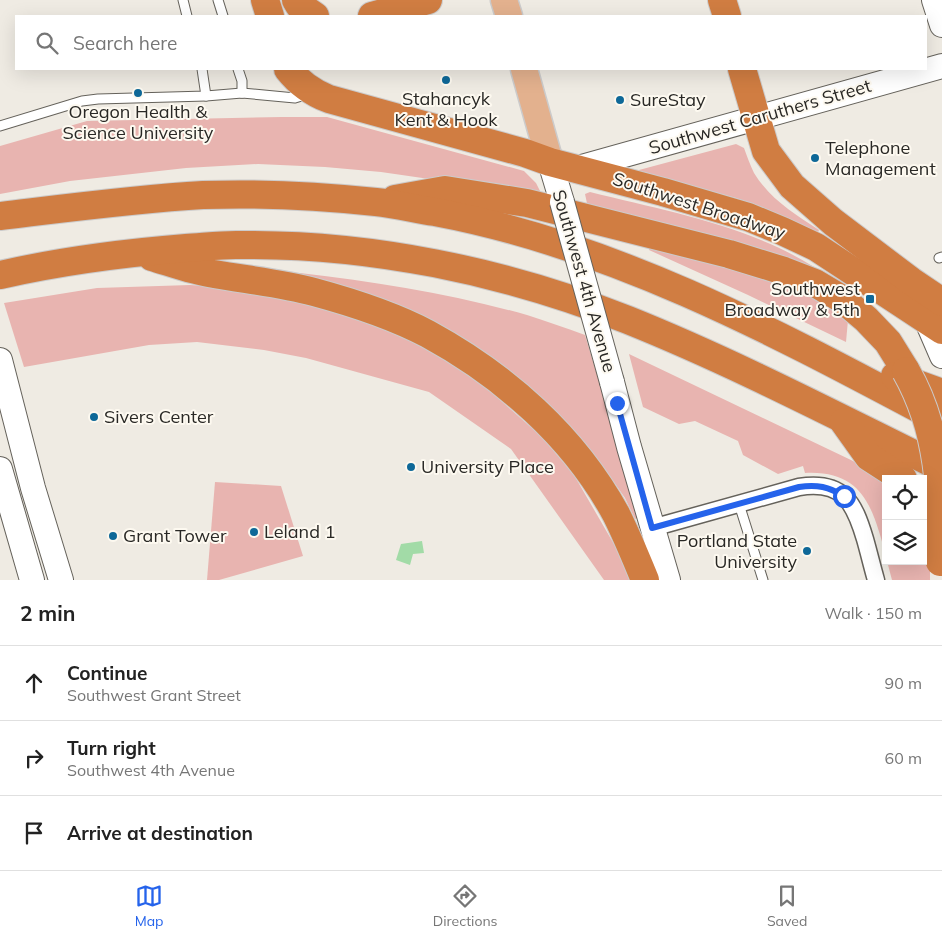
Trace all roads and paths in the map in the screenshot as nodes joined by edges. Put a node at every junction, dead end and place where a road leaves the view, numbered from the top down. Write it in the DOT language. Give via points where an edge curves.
graph roads {
  1 [pos="183,0"];
  2 [pos="218,0"];
  3 [pos="265,0"];
  4 [pos="296,0"];
  5 [pos="428,0"];
  6 [pos="504,0"];
  7 [pos="722,0"];
  8 [pos="934,0"];
  9 [pos="188,15"];
  10 [pos="223,15"];
  11 [pos="270,15"];
  12 [pos="314,15"];
  13 [pos="376,15"];
  14 [pos="509,15"];
  15 [pos="726,15"];
  16 [pos="942,25"];
  17 [pos="942,66"];
  18 [pos="202,70"];
  19 [pos="238,70"];
  20 [pos="289,70"];
  21 [pos="524,70"];
  22 [pos="742,70"];
  23 [pos="242,93"];
  24 [pos="308,94"];
  25 [pos="206,96"];
  26 [pos="755,118"];
  27 [pos="0,126"];
  28 [pos="550,162"];
  29 [pos="578,168"];
  30 [pos="378,202"];
  31 [pos="109,203"];
  32 [pos="0,216"];
  33 [pos="0,229"];
  34 [pos="134,252"];
  35 [pos="0,275"];
  36 [pos="937,318"];
  37 [pos="942,356"];
  38 [pos="0,360"];
  39 [pos="845,369"];
  40 [pos="942,393"];
  41 [pos="842,419"];
  42 [pos="942,421"];
  43 [pos="942,468"];
  44 [pos="0,469"];
  45 [pos="897,475"];
  46 [pos="927,495"];
  47 [pos="739,504"];
  48 [pos="942,508"];
  49 [pos="27,515"];
  50 [pos="652,528"];
  51 [pos="940,571"];
  52 [pos="32,580"];
  53 [pos="61,580"];
  54 [pos="645,580"];
  55 [pos="668,580"];
  56 [pos="763,580"];
  57 [pos="876,580"];
  1 -- 9 [label="lane"];
  2 -- 10 [label="lane"];
  3 -- 11 [label="highway"];
  4 -- 12 [label="highway"];
  5 -- 13 [label="highway"];
  6 -- 14 [label="main road"];
  7 -- 15 [label="highway"];
  8 -- 16 [label="main road"];
  17 -- 26 [label="main road, Southwest Caruthers Street"];
  18 -- 25 [label="lane"];
  19 -- 23 [label="lane"];
  20 -- 24 [label="highway"];
  21 -- 28 [label="main road, Southwest 4th Avenue"];
  22 -- 26 [label="highway"];
  23 -- 24 [label="lane" via="296,98"];
  23 -- 25 [label="lane"];
  24 -- 28 [label="highway"];
  25 -- 27 [label="lane" via="82,101"];
  26 -- 29 [label="main road, Southwest Caruthers Street"];
  26 -- 36 [label="highway" via="766,151 792,186 833,222 911,281"];
  28 -- 29 [label="highway, Southwest Broadway"];
  28 -- 50 [label="main road, Southwest 4th Avenue, bridge"];
  29 -- 36 [label="highway, Southwest Broadway" via="782,230"];
  30 -- 31 [label="highway" via="248,194"];
  30 -- 39 [label="highway" via="484,222 629,268 725,310"];
  30 -- 51 [label="highway, bridge" via="445,190 527,203 729,254 784,271 842,299 888,342 918,395 936,452 942,509"];
  31 -- 32 [label="highway"];
  31 -- 33 [label="highway"];
  34 -- 35 [label="highway"];
  34 -- 41 [label="highway" via="235,245 329,248 418,260 486,275 626,320"];
  34 -- 54 [label="highway" via="212,274 314,292 388,316 466,356 520,397 549,424 588,470 616,514"];
  36 -- 37 [label="main road"];
  38 -- 49 [label="main road"];
  39 -- 40 [label="highway" via="879,369"];
  39 -- 42 [label="highway"];
  41 -- 43 [label="highway"];
  41 -- 45 [label="highway" via="870,457"];
  44 -- 49 [label="main road"];
  46 -- 48 [label="highway"];
  47 -- 50 [label="street"];
  47 -- 56 [label="lane"];
  47 -- 57 [label="street" via="811,485 834,490 850,500 856,512"];
  49 -- 52 [label="main road"];
  49 -- 53 [label="main road"];
  50 -- 55 [label="main road, Southwest 4th Avenue"];
}
